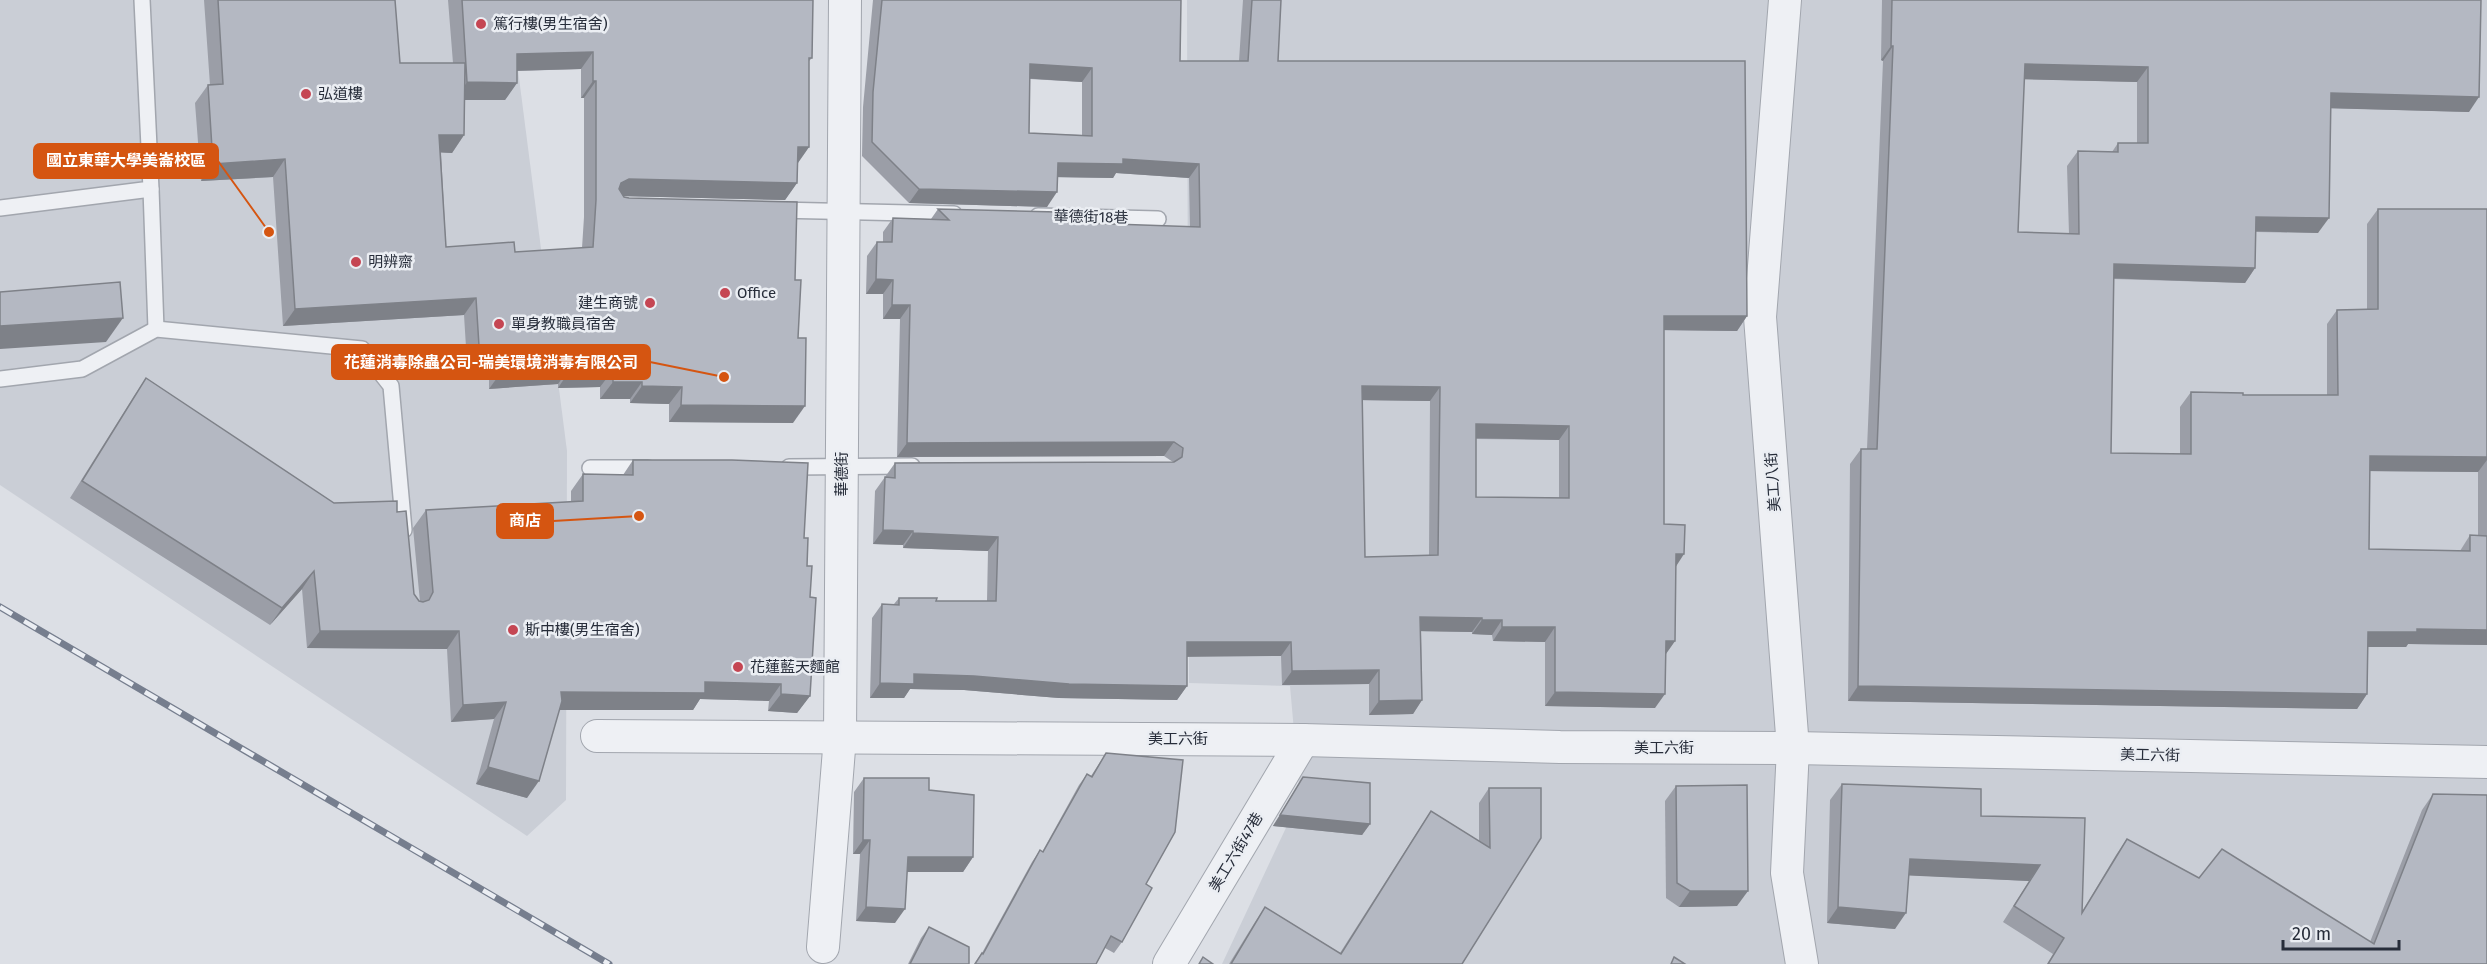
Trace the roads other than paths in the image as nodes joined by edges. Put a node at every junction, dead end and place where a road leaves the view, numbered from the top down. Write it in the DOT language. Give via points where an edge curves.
graph roads {
  1 [pos="142,0"];
  2 [pos="845,0"];
  3 [pos="1785,0"];
  4 [pos="151,189"];
  5 [pos="0,208"];
  6 [pos="760,209"];
  7 [pos="844,211"];
  8 [pos="972,214"];
  9 [pos="1018,215"];
  10 [pos="1158,219"];
  11 [pos="156,328"];
  12 [pos="0,379"];
  13 [pos="925,466"];
  14 [pos="773,467"];
  15 [pos="842,467"];
  16 [pos="590,468"];
  17 [pos="659,468"];
  18 [pos="405,540"];
  19 [pos="597,736"];
  20 [pos="840,736"];
  21 [pos="1303,740"];
  22 [pos="1793,748"];
  23 [pos="2487,762"];
  24 [pos="823,947"];
  25 [pos="1169,964"];
  26 [pos="1802,964"];
  1 -- 4 [label="lane"];
  2 -- 7 [label="street, 華德街"];
  3 -- 22 [label="street, 美工八街" via="1760,316"];
  4 -- 5 [label="lane"];
  4 -- 11 [label="lane"];
  6 -- 7 [label="lane"];
  7 -- 8 [label="lane"];
  7 -- 15 [label="street, 華德街"];
  9 -- 10 [label="lane, 華德街18巷"];
  11 -- 12 [label="lane" via="82,369"];
  11 -- 18 [label="lane" via="362,349 391,386"];
  13 -- 15 [label="lane"];
  14 -- 15 [label="lane"];
  15 -- 20 [label="street, 華德街"];
  16 -- 17 [label="lane"];
  19 -- 20 [label="street, 美工六街"];
  20 -- 21 [label="street, 美工六街"];
  20 -- 24 [label="street, 華德街"];
  21 -- 22 [label="street, 美工六街"];
  21 -- 25 [label="street, 美工六街47巷"];
  22 -- 23 [label="street, 美工六街"];
  22 -- 26 [label="street, 美工八街" via="1787,873"];
}
